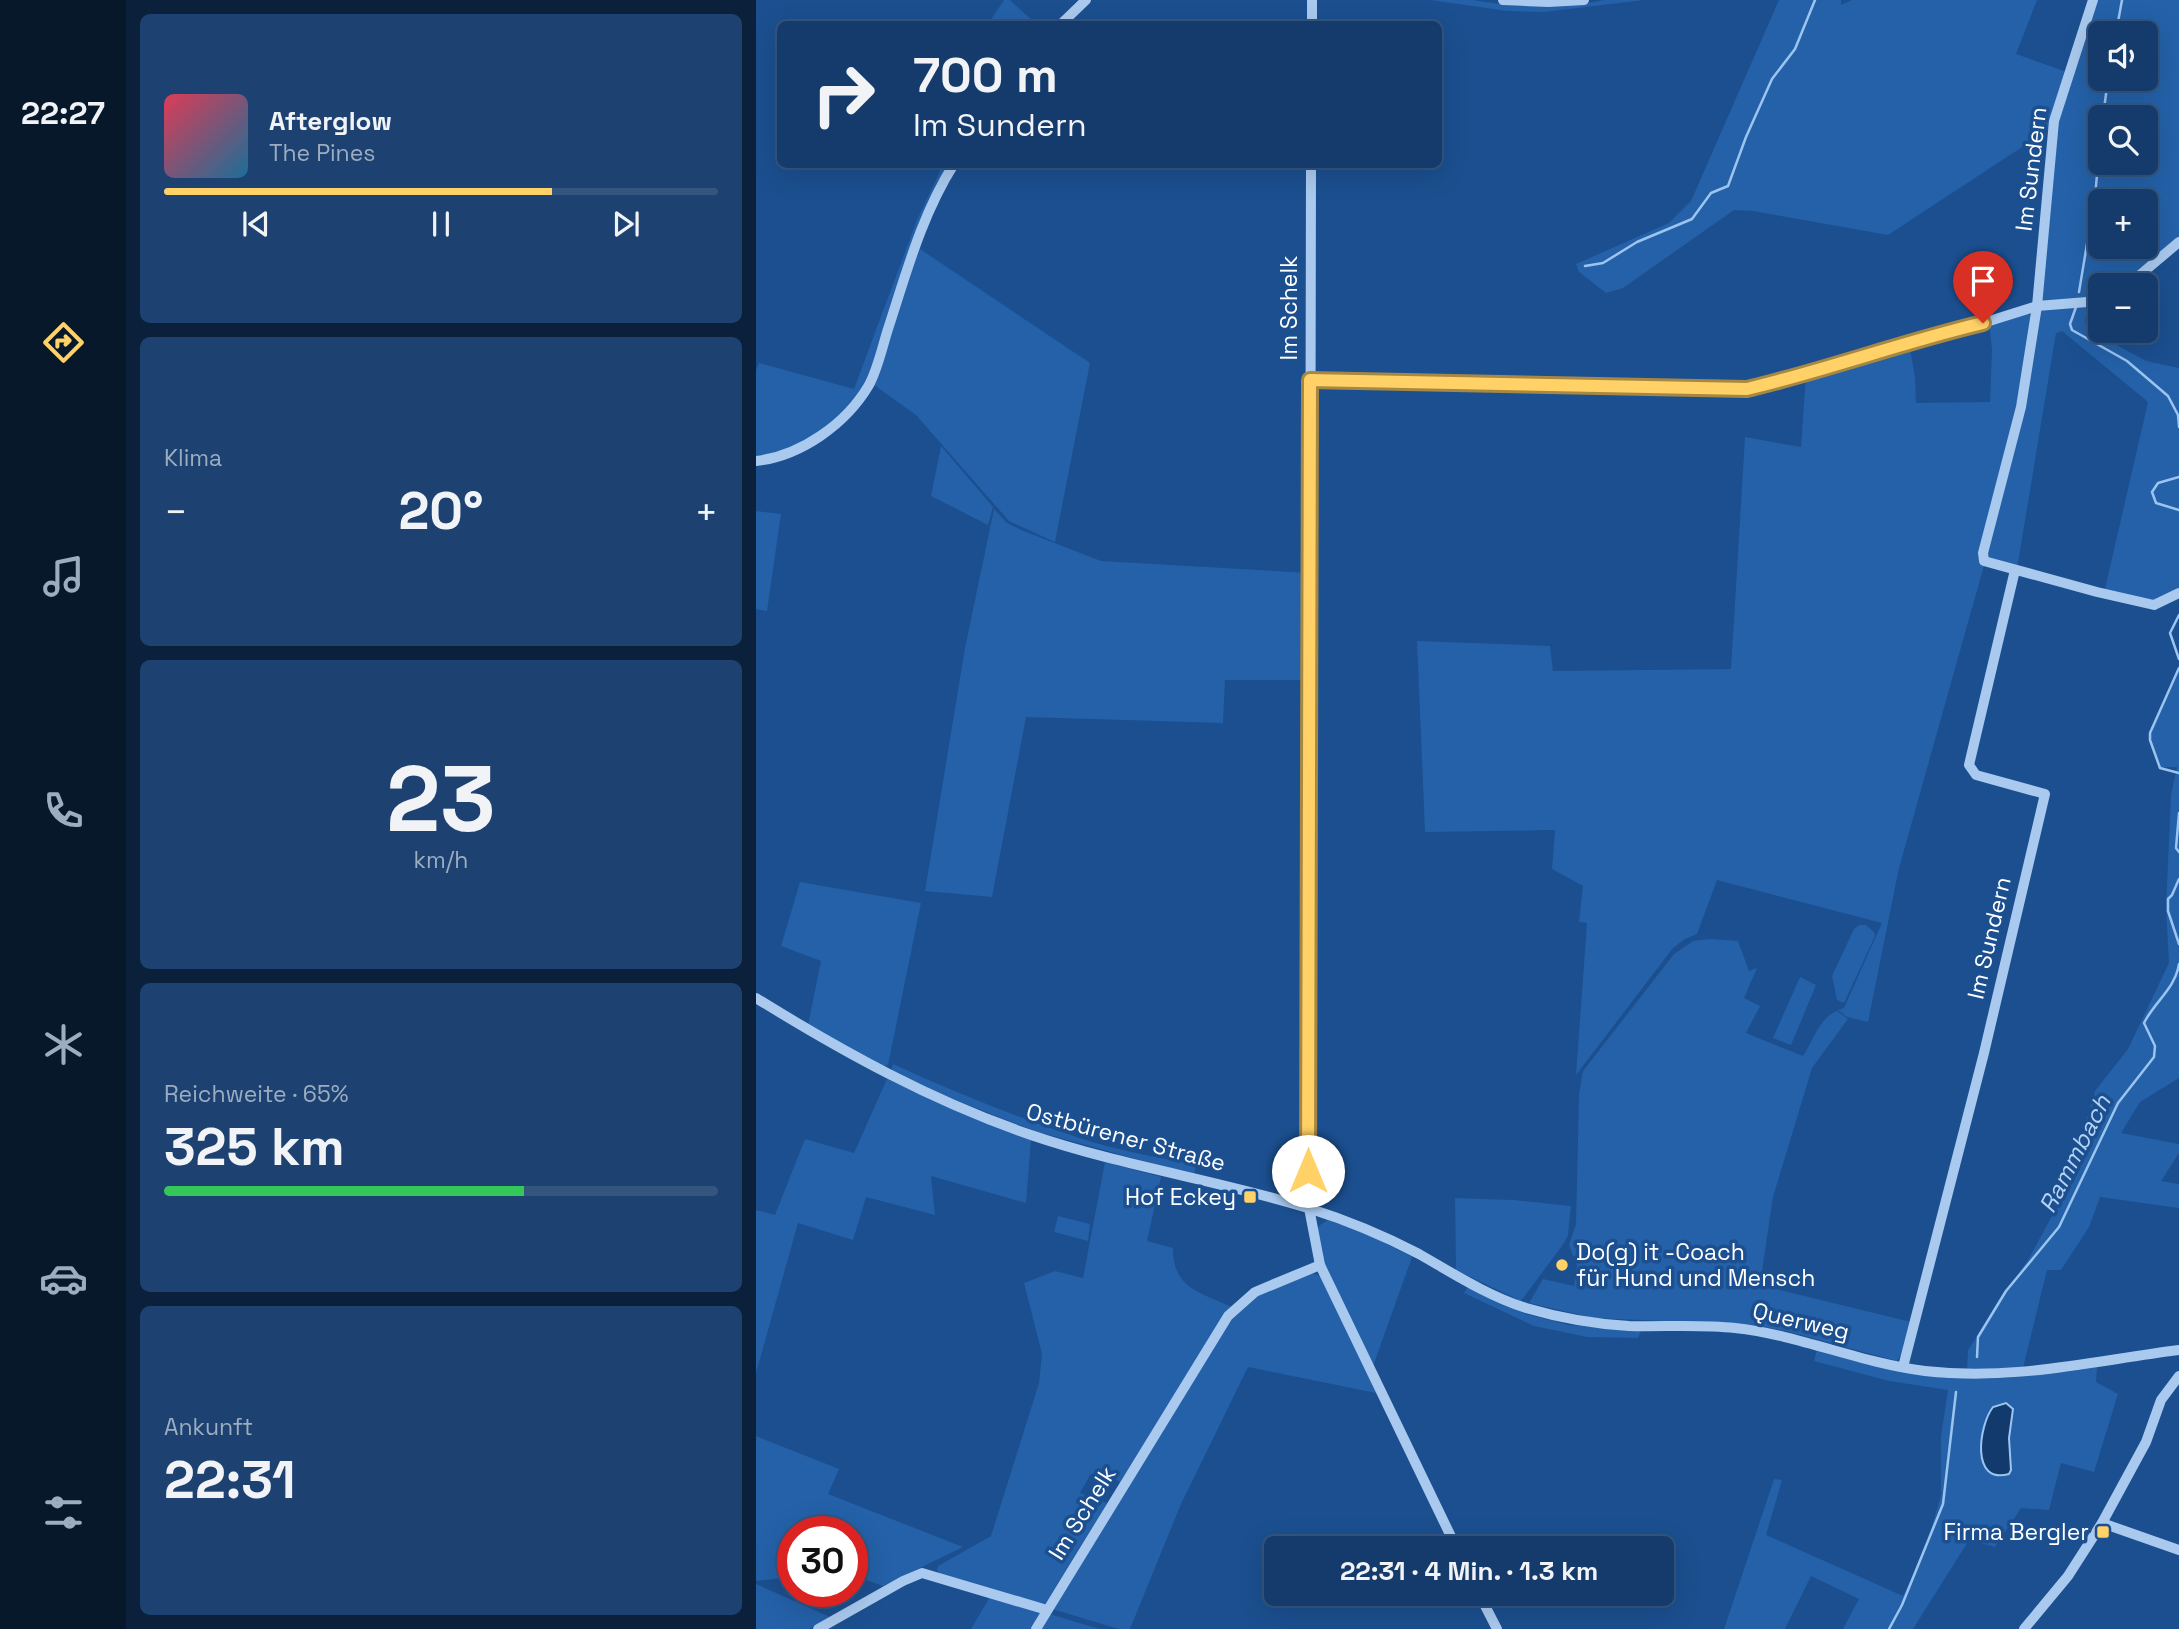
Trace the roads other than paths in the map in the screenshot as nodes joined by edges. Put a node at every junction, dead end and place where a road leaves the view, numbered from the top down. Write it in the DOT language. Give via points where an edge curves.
graph roads {
  1 [pos="1086,0"];
  2 [pos="1312,0"];
  3 [pos="1503,0"];
  4 [pos="1584,0"];
  5 [pos="2093,0"];
  6 [pos="1063,21"];
  7 [pos="1312,21"];
  8 [pos="952,168"];
  9 [pos="1311,168"];
  10 [pos="2179,242"];
  11 [pos="2142,273"];
  12 [pos="2088,302"];
  13 [pos="2037,306"];
  14 [pos="1310,380"];
  15 [pos="756,461"];
  16 [pos="2015,570"];
  17 [pos="2179,593"];
  18 [pos="756,998"];
  19 [pos="1309,1209"];
  20 [pos="1320,1265"];
  21 [pos="2179,1350"];
  22 [pos="1903,1367"];
  23 [pos="2179,1376"];
  24 [pos="2102,1523"];
  25 [pos="1451,1536"];
  26 [pos="2179,1550"];
  27 [pos="1485,1606"];
  28 [pos="1047,1610"];
  29 [pos="818,1629"];
  30 [pos="1036,1629"];
  31 [pos="1497,1629"];
  32 [pos="2024,1629"];
  1 -- 6 [label="street"];
  2 -- 7 [label="street"];
  3 -- 4 [label="street"];
  5 -- 13 [label="street, Im Sundern" via="2054,121"];
  8 -- 15 [label="street" via="926,220 869,385 846,414 820,436 794,451"];
  9 -- 14 [label="street, Im Schelk"];
  10 -- 11 [label="street"];
  12 -- 13 [label="street"];
  13 -- 14 [label="street" via="1747,389"];
  13 -- 16 [label="street, Im Sundern" via="2021,407 1983,553 1984,561"];
  14 -- 19 [label="street, Im Schelk"];
  16 -- 17 [label="street, Im Sundern" via="2154,605"];
  16 -- 22 [label="street, Im Sundern" via="1969,765 1976,775 2045,794"];
  18 -- 19 [label="street, Ostbürener Straße" via="873,1068 955,1107 1074,1148"];
  19 -- 20 [label="street"];
  19 -- 22 [label="street, Querweg" via="1374,1232 1504,1300 1559,1318 1630,1326 1753,1330"];
  20 -- 25 [label="street"];
  20 -- 28 [label="street, Im Schelk" via="1255,1293 1228,1316"];
  21 -- 22 [label="street, Querweg" via="2034,1373 1962,1374"];
  23 -- 24 [label="street" via="2161,1400 2146,1441"];
  24 -- 26 [label="street"];
  24 -- 32 [label="street" via="2068,1576"];
  27 -- 31 [label="street"];
  28 -- 29 [label="street" via="922,1573"];
  28 -- 30 [label="street, Im Schelk"];
}
